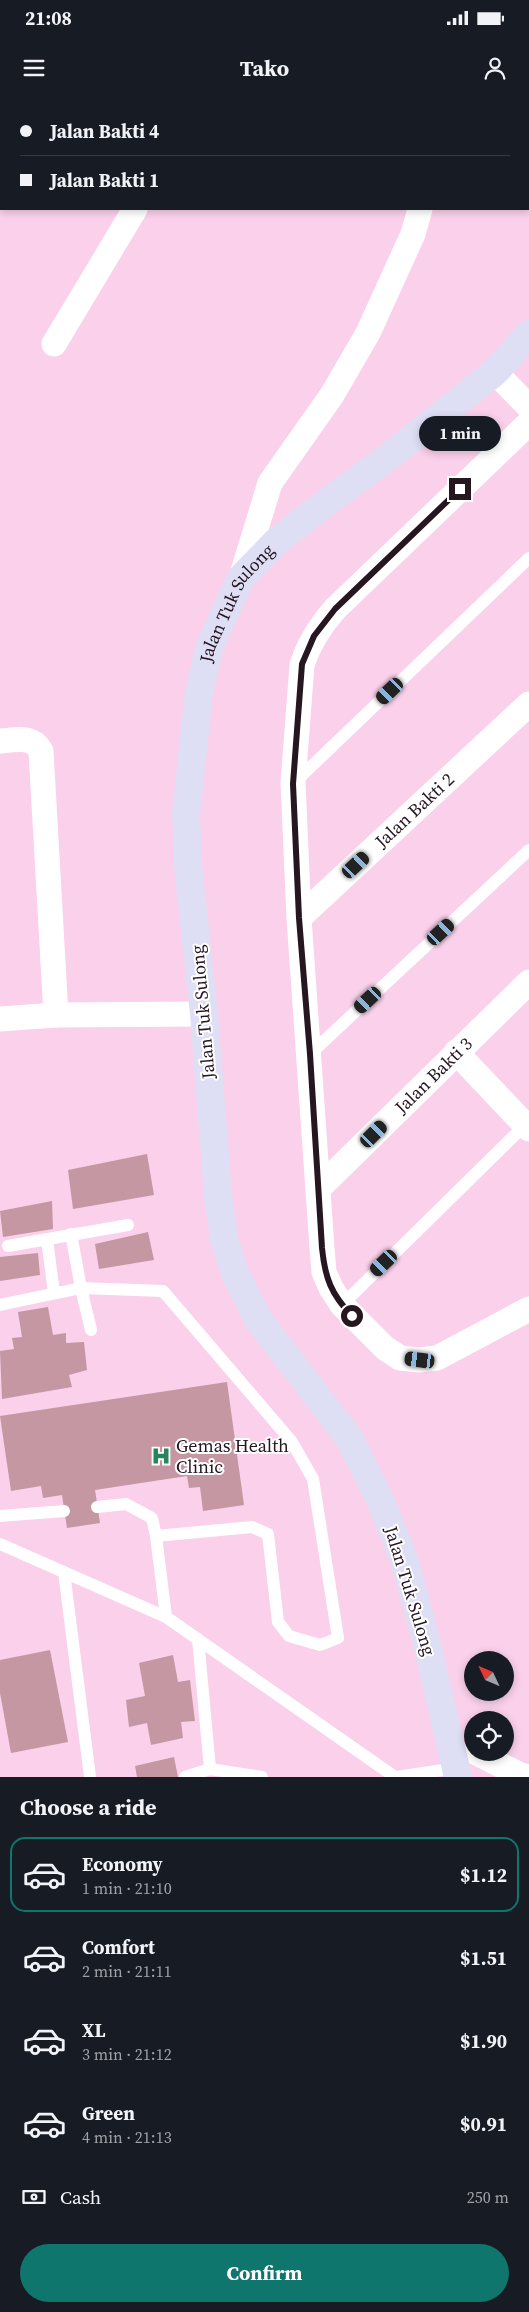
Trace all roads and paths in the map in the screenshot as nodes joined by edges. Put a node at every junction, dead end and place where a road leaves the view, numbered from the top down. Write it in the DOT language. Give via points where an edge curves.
graph roads {
  1 [pos="135,210"];
  2 [pos="420,210"];
  3 [pos="529,334"];
  4 [pos="54,344"];
  5 [pos="495,372"];
  6 [pos="529,407"];
  7 [pos="529,422"];
  8 [pos="529,558"];
  9 [pos="241,578"];
  10 [pos="529,704"];
  11 [pos="0,741"];
  12 [pos="293,784"];
  13 [pos="529,850"];
  14 [pos="299,918"];
  15 [pos="529,982"];
  16 [pos="204,1014"];
  17 [pos="56,1015"];
  18 [pos="0,1019"];
  19 [pos="456,1052"];
  20 [pos="310,1054"];
  21 [pos="527,1127"];
  22 [pos="318,1189"];
  23 [pos="128,1224"];
  24 [pos="72,1234"];
  25 [pos="47,1239"];
  26 [pos="8,1246"];
  27 [pos="81,1288"];
  28 [pos="54,1293"];
  29 [pos="0,1305"];
  30 [pos="342,1305"];
  31 [pos="529,1308"];
  32 [pos="91,1330"];
  33 [pos="97,1507"];
  34 [pos="64,1511"];
  35 [pos="0,1516"];
  36 [pos="156,1536"];
  37 [pos="0,1544"];
  38 [pos="64,1572"];
  39 [pos="166,1616"];
  40 [pos="198,1639"];
  41 [pos="465,1762"];
  42 [pos="210,1770"];
  43 [pos="90,1777"];
  44 [pos="185,1777"];
  45 [pos="262,1777"];
  46 [pos="396,1777"];
  47 [pos="528,1777"];
  1 -- 4 [label="street"];
  2 -- 9 [label="street" via="413,234 368,333 332,395 270,483"];
  3 -- 5 [label="street, Jalan Tuk Sulong"];
  5 -- 6 [label="street"];
  5 -- 9 [label="street, Jalan Tuk Sulong" via="276,542"];
  7 -- 12 [label="street" via="321,625 307,648 302,664"];
  8 -- 12 [label="lane"];
  9 -- 16 [label="street, Jalan Tuk Sulong" via="210,648 199,693 186,813 188,866"];
  10 -- 14 [label="street, Jalan Bakti 2"];
  11 -- 17 [label="street" via="32,741 41,751"];
  12 -- 14 [label="street"];
  13 -- 20 [label="lane"];
  14 -- 20 [label="street"];
  15 -- 19 [label="street, Jalan Bakti 3"];
  16 -- 17 [label="street"];
  16 -- 41 [label="street, Jalan Tuk Sulong" via="218,1195 224,1239 235,1273 258,1319 349,1438 381,1502 404,1559 448,1738"];
  17 -- 18 [label="street"];
  19 -- 21 [label="street"];
  19 -- 22 [label="street, Jalan Bakti 3"];
  20 -- 22 [label="street"];
  21 -- 30 [label="lane"];
  22 -- 30 [label="street" via="324,1272"];
  23 -- 24 [label="lane"];
  24 -- 25 [label="lane"];
  24 -- 27 [label="lane"];
  25 -- 26 [label="lane"];
  25 -- 28 [label="lane"];
  27 -- 28 [label="lane"];
  27 -- 32 [label="lane"];
  27 -- 36 [label="lane" via="163,1291 292,1442 314,1479 338,1638 320,1645 288,1636 278,1622 268,1534 252,1527"];
  28 -- 29 [label="lane"];
  30 -- 31 [label="street" via="385,1348 400,1358 420,1360 437,1358"];
  33 -- 36 [label="lane" via="126,1504 152,1518"];
  34 -- 35 [label="lane"];
  36 -- 39 [label="lane"];
  37 -- 38 [label="lane"];
  38 -- 39 [label="lane"];
  38 -- 43 [label="lane"];
  39 -- 40 [label="lane"];
  40 -- 42 [label="lane"];
  40 -- 46 [label="lane"];
  41 -- 46 [label="lane"];
  41 -- 47 [label="street"];
  42 -- 44 [label="lane"];
  42 -- 45 [label="lane"];
}
